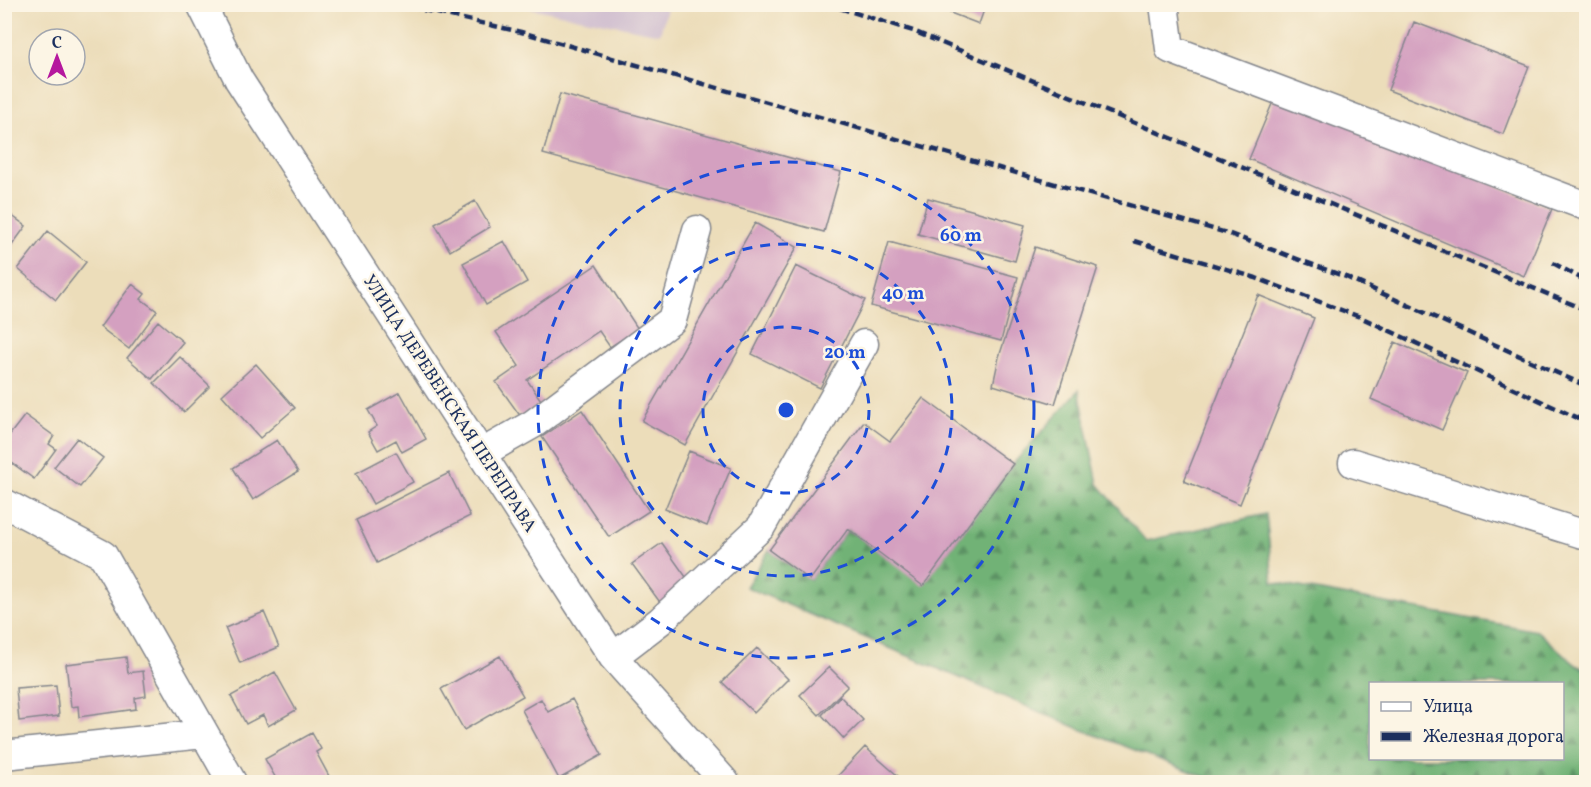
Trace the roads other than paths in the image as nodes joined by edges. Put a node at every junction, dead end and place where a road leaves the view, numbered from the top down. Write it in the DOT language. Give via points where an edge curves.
graph roads {
  1 [pos="201,4"];
  2 [pos="1164,4"];
  3 [pos="1587,206"];
  4 [pos="697,230"];
  5 [pos="864,344"];
  6 [pos="482,453"];
  7 [pos="1353,463"];
  8 [pos="4,503"];
  9 [pos="1587,535"];
  10 [pos="613,657"];
  11 [pos="203,734"];
  12 [pos="4,755"];
  13 [pos="232,783"];
  14 [pos="725,783"];
  1 -- 6 [label="street, УЛИЦА ДЕРЕВЕНСКАЯ ПЕРЕПРАВА" via="238,80"];
  2 -- 3 [label="street" via="1170,49"];
  4 -- 6 [label="street" via="672,320 533,424"];
  5 -- 10 [label="street" via="761,527 660,621"];
  6 -- 10 [label="street, УЛИЦА ДЕРЕВЕНСКАЯ ПЕРЕПРАВА"];
  7 -- 9 [label="street"];
  8 -- 11 [label="street" via="103,555"];
  10 -- 14 [label="street, УЛИЦА ДЕРЕВЕНСКАЯ ПЕРЕПРАВА"];
  11 -- 12 [label="street"];
  11 -- 13 [label="street"];
}
